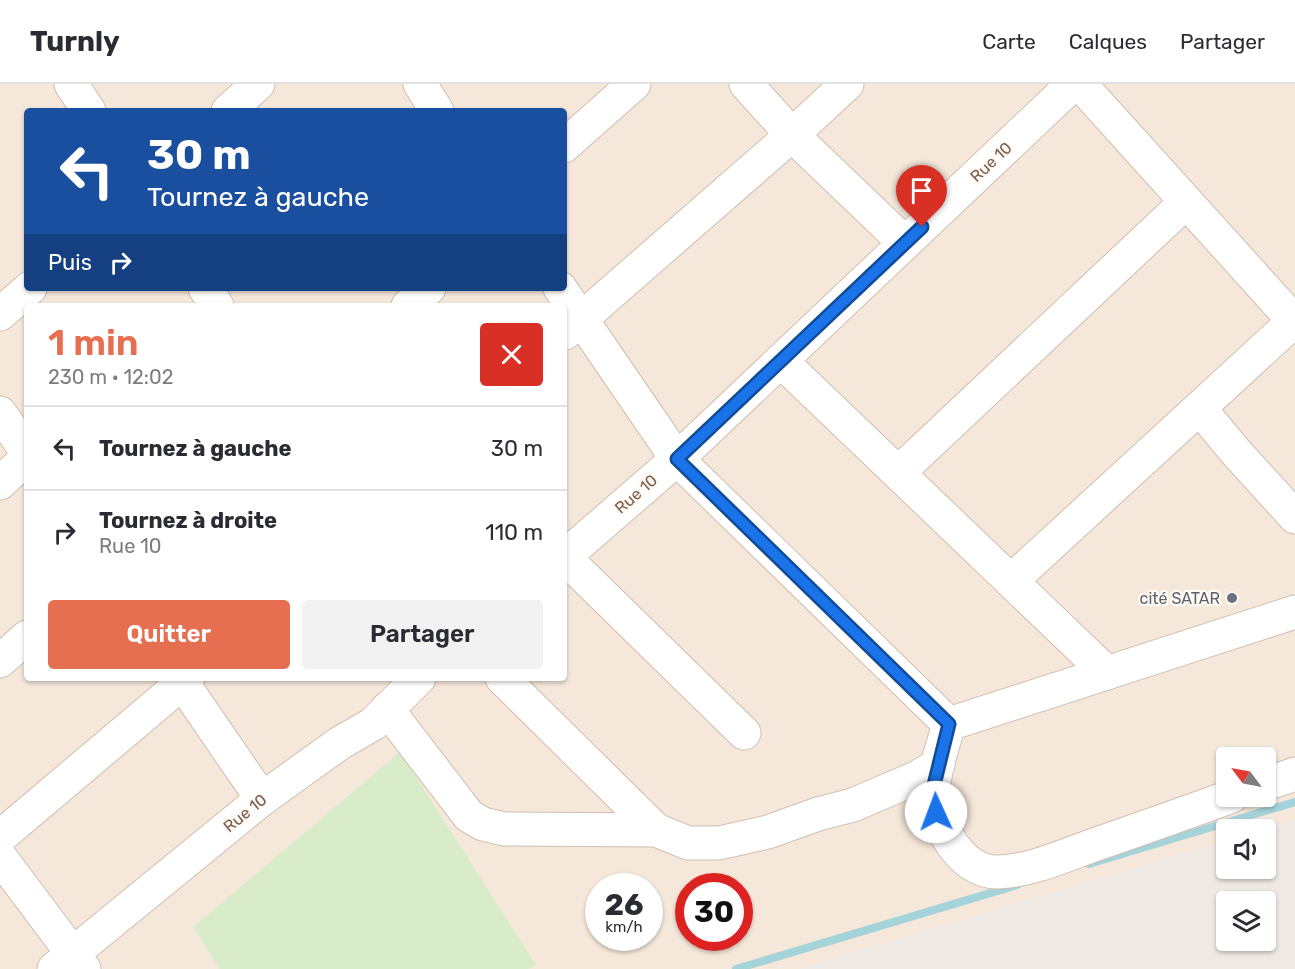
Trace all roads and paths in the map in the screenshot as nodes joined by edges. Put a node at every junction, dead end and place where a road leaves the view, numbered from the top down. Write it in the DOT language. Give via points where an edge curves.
graph roads {
  1 [pos="71,84"];
  2 [pos="258,84"];
  3 [pos="634,84"];
  4 [pos="746,84"];
  5 [pos="847,84"];
  6 [pos="1073,84"];
  7 [pos="1080,84"];
  8 [pos="87,108"];
  9 [pos="231,108"];
  10 [pos="792,135"];
  11 [pos="567,143"];
  12 [pos="1186,202"];
  13 [pos="905,243"];
  14 [pos="27,291"];
  15 [pos="426,291"];
  16 [pos="412,303"];
  17 [pos="567,310"];
  18 [pos="0,314"];
  19 [pos="1294,322"];
  20 [pos="572,326"];
  21 [pos="781,361"];
  22 [pos="1200,409"];
  23 [pos="0,413"];
  24 [pos="24,448"];
  25 [pos="677,459"];
  26 [pos="24,461"];
  27 [pos="898,473"];
  28 [pos="0,483"];
  29 [pos="1295,517"];
  30 [pos="567,554"];
  31 [pos="567,560"];
  32 [pos="1011,581"];
  33 [pos="1295,612"];
  34 [pos="24,641"];
  35 [pos="0,661"];
  36 [pos="1107,673"];
  37 [pos="182,681"];
  38 [pos="184,681"];
  39 [pos="416,681"];
  40 [pos="505,681"];
  41 [pos="387,709"];
  42 [pos="949,724"];
  43 [pos="744,733"];
  44 [pos="938,765"];
  45 [pos="1295,774"];
  46 [pos="1276,781"];
  47 [pos="262,799"];
  48 [pos="1216,802"];
  49 [pos="656,830"];
  50 [pos="0,837"];
  51 [pos="0,856"];
  52 [pos="71,964"];
  1 -- 8 [label="street"];
  2 -- 9 [label="street"];
  3 -- 11 [label="street"];
  4 -- 10 [label="street"];
  5 -- 10 [label="street"];
  6 -- 13 [label="street, Rue 10"];
  7 -- 12 [label="street"];
  10 -- 13 [label="street"];
  10 -- 20 [label="street"];
  12 -- 19 [label="street"];
  12 -- 27 [label="street"];
  13 -- 21 [label="street, Rue 10"];
  14 -- 18 [label="street"];
  15 -- 16 [label="street"];
  17 -- 20 [label="street"];
  19 -- 22 [label="street"];
  20 -- 25 [label="street"];
  21 -- 25 [label="street, Rue 10"];
  21 -- 27 [label="street"];
  22 -- 29 [label="street"];
  22 -- 32 [label="street"];
  23 -- 24 [label="street"];
  25 -- 30 [label="street, Rue 10"];
  25 -- 42 [label="street"];
  26 -- 28 [label="street"];
  27 -- 32 [label="street"];
  31 -- 43 [label="street"];
  32 -- 36 [label="street"];
  33 -- 36 [label="street"];
  34 -- 35 [label="street"];
  36 -- 42 [label="street"];
  37 -- 50 [label="street"];
  38 -- 47 [label="street"];
  39 -- 41 [label="street, Rue 10"];
  40 -- 49 [label="street"];
  41 -- 47 [label="street, Rue 10" via="373,724"];
  41 -- 49 [label="street" via="469,816 483,824 504,829"];
  42 -- 44 [label="street"];
  44 -- 48 [label="street" via="934,785 936,812 944,831 975,867 996,872 1036,866"];
  44 -- 49 [label="street" via="853,805 768,832 719,843 688,843"];
  45 -- 46 [label="street"];
  47 -- 52 [label="street, Rue 10"];
  51 -- 52 [label="street"];
}
